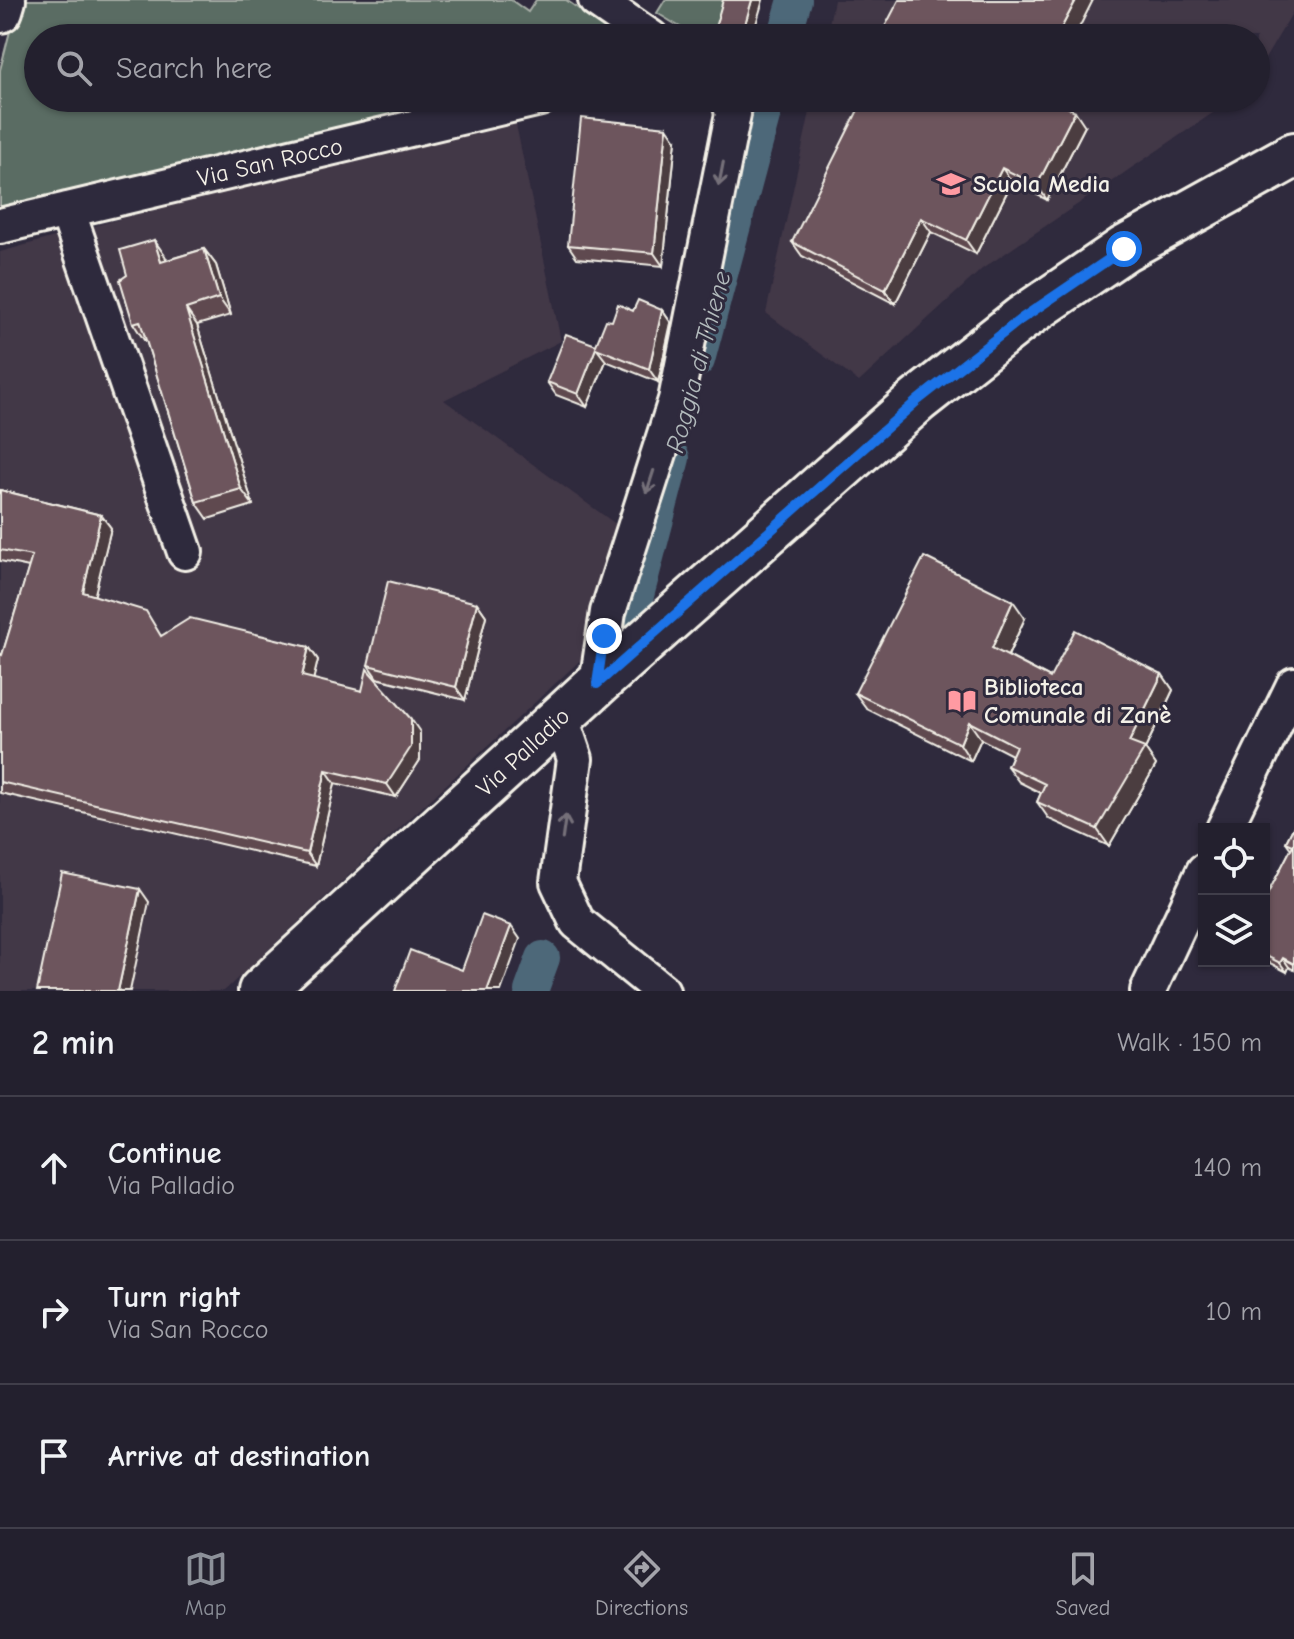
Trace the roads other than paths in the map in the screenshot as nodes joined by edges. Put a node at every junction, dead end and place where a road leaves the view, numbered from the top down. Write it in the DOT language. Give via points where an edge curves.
graph roads {
  1 [pos="3,0"];
  2 [pos="596,0"];
  3 [pos="0,10"];
  4 [pos="631,24"];
  5 [pos="481,112"];
  6 [pos="732,112"];
  7 [pos="1294,155"];
  8 [pos="67,210"];
  9 [pos="0,226"];
  10 [pos="185,552"];
  11 [pos="597,684"];
  12 [pos="1294,685"];
  13 [pos="561,718"];
  14 [pos="1227,823"];
  15 [pos="1198,884"];
  16 [pos="261,991"];
  17 [pos="662,991"];
  18 [pos="1148,991"];
  1 -- 3 [label="main road"];
  2 -- 4 [label="street"];
  5 -- 8 [label="street, Via San Rocco"];
  6 -- 11 [label="street, one-way" via="676,400 608,612"];
  7 -- 11 [label="main road, Via Palladio" via="1124,249 1021,319 918,400"];
  8 -- 9 [label="street, Via San Rocco"];
  8 -- 10 [label="street"];
  11 -- 13 [label="main road, Via Palladio"];
  12 -- 14 [label="street"];
  13 -- 16 [label="main road, Via Palladio"];
  17 -- 13 [label="street, one-way" via="577,922 566,903 558,872 575,759"];
  15 -- 18 [label="street"];
}
